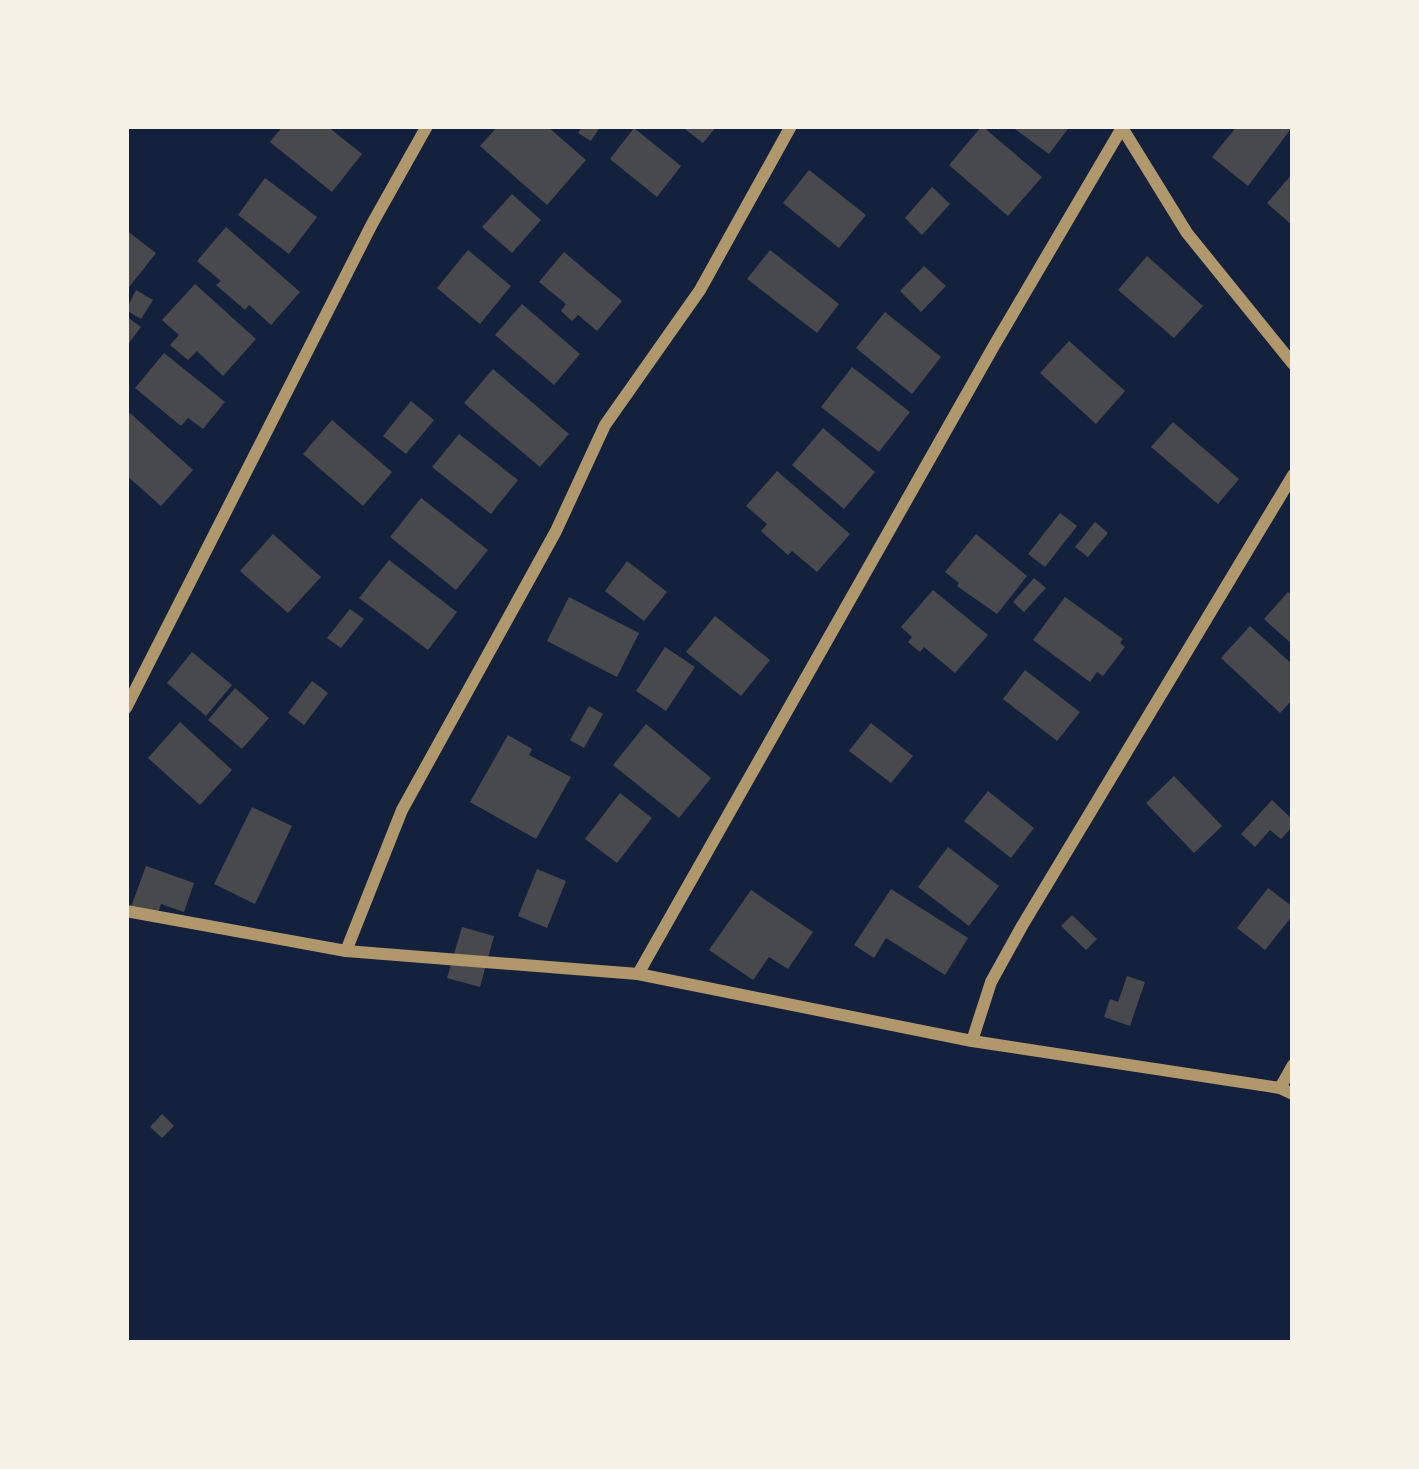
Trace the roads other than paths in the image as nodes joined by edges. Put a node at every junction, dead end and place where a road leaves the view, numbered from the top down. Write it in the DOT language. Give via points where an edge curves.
graph roads {
  1 [pos="427,126"];
  2 [pos="791,126"];
  3 [pos="1122,127"];
  4 [pos="1293,364"];
  5 [pos="1293,475"];
  6 [pos="126,708"];
  7 [pos="126,911"];
  8 [pos="346,951"];
  9 [pos="638,974"];
  10 [pos="972,1041"];
  11 [pos="1293,1065"];
  12 [pos="1286,1090"];
  1 -- 6 [label="street"];
  2 -- 8 [label="street" via="700,290 605,425 556,531 402,810"];
  3 -- 4 [label="street" via="1187,233"];
  3 -- 9 [label="street"];
  5 -- 10 [label="street" via="1022,926 991,982"];
  7 -- 8 [label="street"];
  8 -- 9 [label="street"];
  9 -- 10 [label="street"];
  10 -- 12 [label="street"];
  11 -- 12 [label="street"];
}
